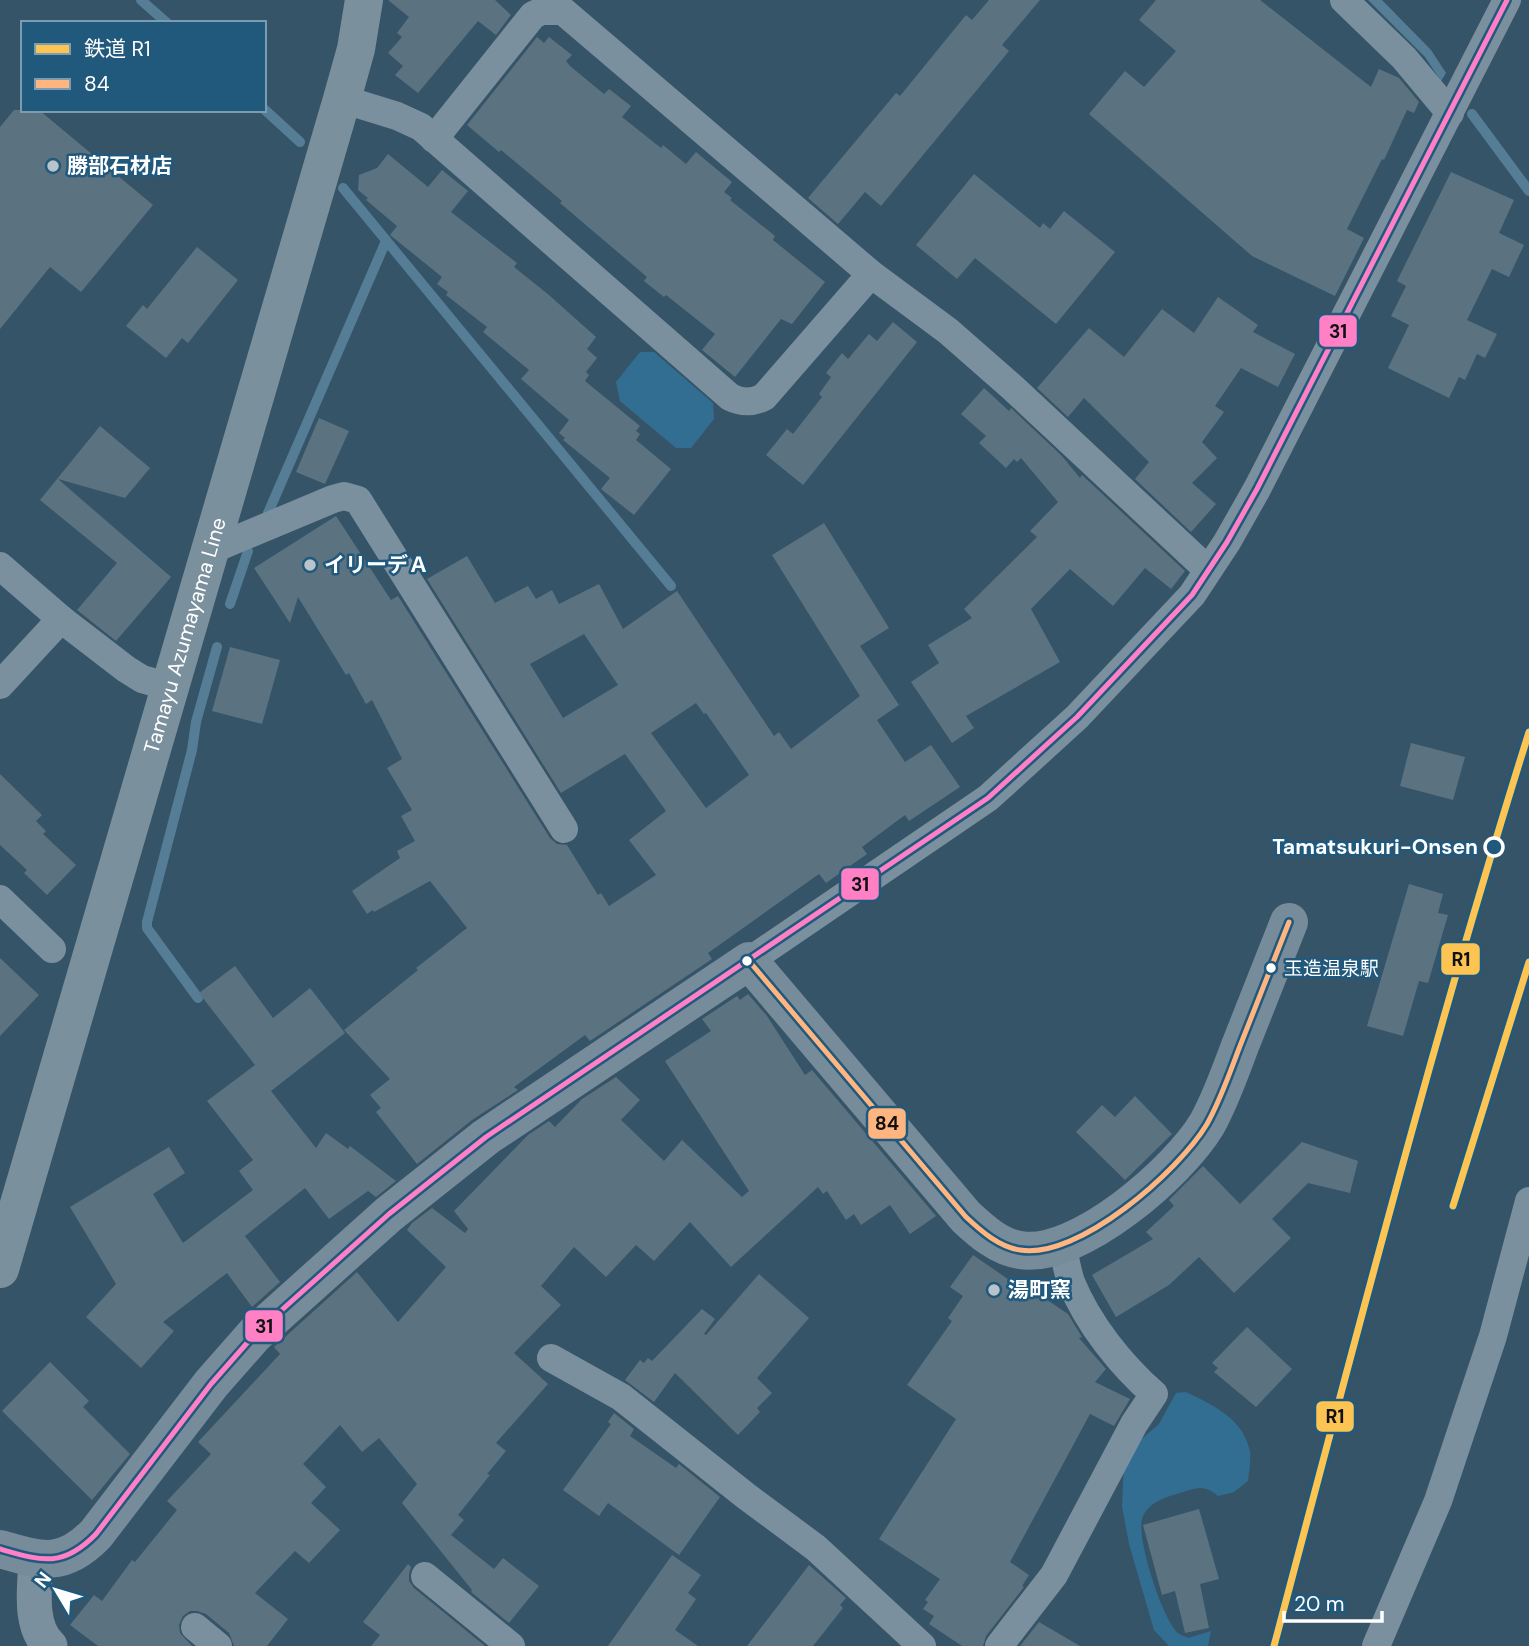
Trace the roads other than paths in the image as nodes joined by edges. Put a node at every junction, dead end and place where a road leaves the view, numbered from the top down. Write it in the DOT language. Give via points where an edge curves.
graph roads {
  1 [pos="364,0"];
  2 [pos="1344,0"];
  3 [pos="1507,0"];
  4 [pos="552,5"];
  5 [pos="342,99"];
  6 [pos="1450,113"];
  7 [pos="434,139"];
  8 [pos="871,274"];
  9 [pos="211,550"];
  10 [pos="0,566"];
  11 [pos="1208,570"];
  12 [pos="61,619"];
  13 [pos="0,685"];
  14 [pos="170,687"];
  15 [pos="564,829"];
  16 [pos="0,899"];
  17 [pos="1289,922"];
  18 [pos="52,949"];
  19 [pos="749,961"];
  20 [pos="1529,1201"];
  21 [pos="1062,1245"];
  22 [pos="0,1269"];
  23 [pos="551,1358"];
  24 [pos="0,1549"];
  25 [pos="36,1560"];
  26 [pos="425,1576"];
  27 [pos="195,1627"];
  28 [pos="51,1646"];
  29 [pos="218,1646"];
  30 [pos="511,1646"];
  31 [pos="922,1646"];
  32 [pos="999,1646"];
  33 [pos="1376,1646"];
  1 -- 5 [label="main road, Tamayu Azumayama Line"];
  2 -- 6 [label="street" via="1404,58"];
  3 -- 6 [label="street"];
  4 -- 7 [label="street" via="533,15"];
  4 -- 8 [label="street" via="571,16"];
  5 -- 7 [label="street" via="397,116"];
  5 -- 9 [label="main road, Tamayu Azumayama Line"];
  6 -- 11 [label="street" via="1257,489"];
  7 -- 8 [label="street" via="738,401 764,397"];
  8 -- 11 [label="street" via="948,331 1013,388"];
  9 -- 14 [label="main road, Tamayu Azumayama Line"];
  9 -- 15 [label="street" via="333,499 358,500"];
  10 -- 12 [label="street"];
  11 -- 19 [label="street" via="1192,595 1077,717 988,799"];
  12 -- 13 [label="street"];
  12 -- 14 [label="street" via="142,679"];
  14 -- 22 [label="main road, Tamayu Azumayama Line"];
  16 -- 18 [label="street"];
  17 -- 21 [label="main road" via="1220,1098 1198,1138 1142,1195"];
  19 -- 21 [label="main road" via="966,1217 991,1237 1019,1250"];
  19 -- 25 [label="main road" via="486,1137 389,1214 255,1334 88,1542 64,1558"];
  20 -- 33 [label="street" via="1493,1336 1438,1501"];
  21 -- 32 [label="street" via="1071,1282 1096,1328 1154,1394 1133,1424 1054,1575"];
  23 -- 31 [label="street" via="621,1397 816,1548"];
  24 -- 25 [label="main road"];
  25 -- 28 [label="street" via="37,1622"];
  26 -- 30 [label="street"];
  27 -- 29 [label="street"];
}
